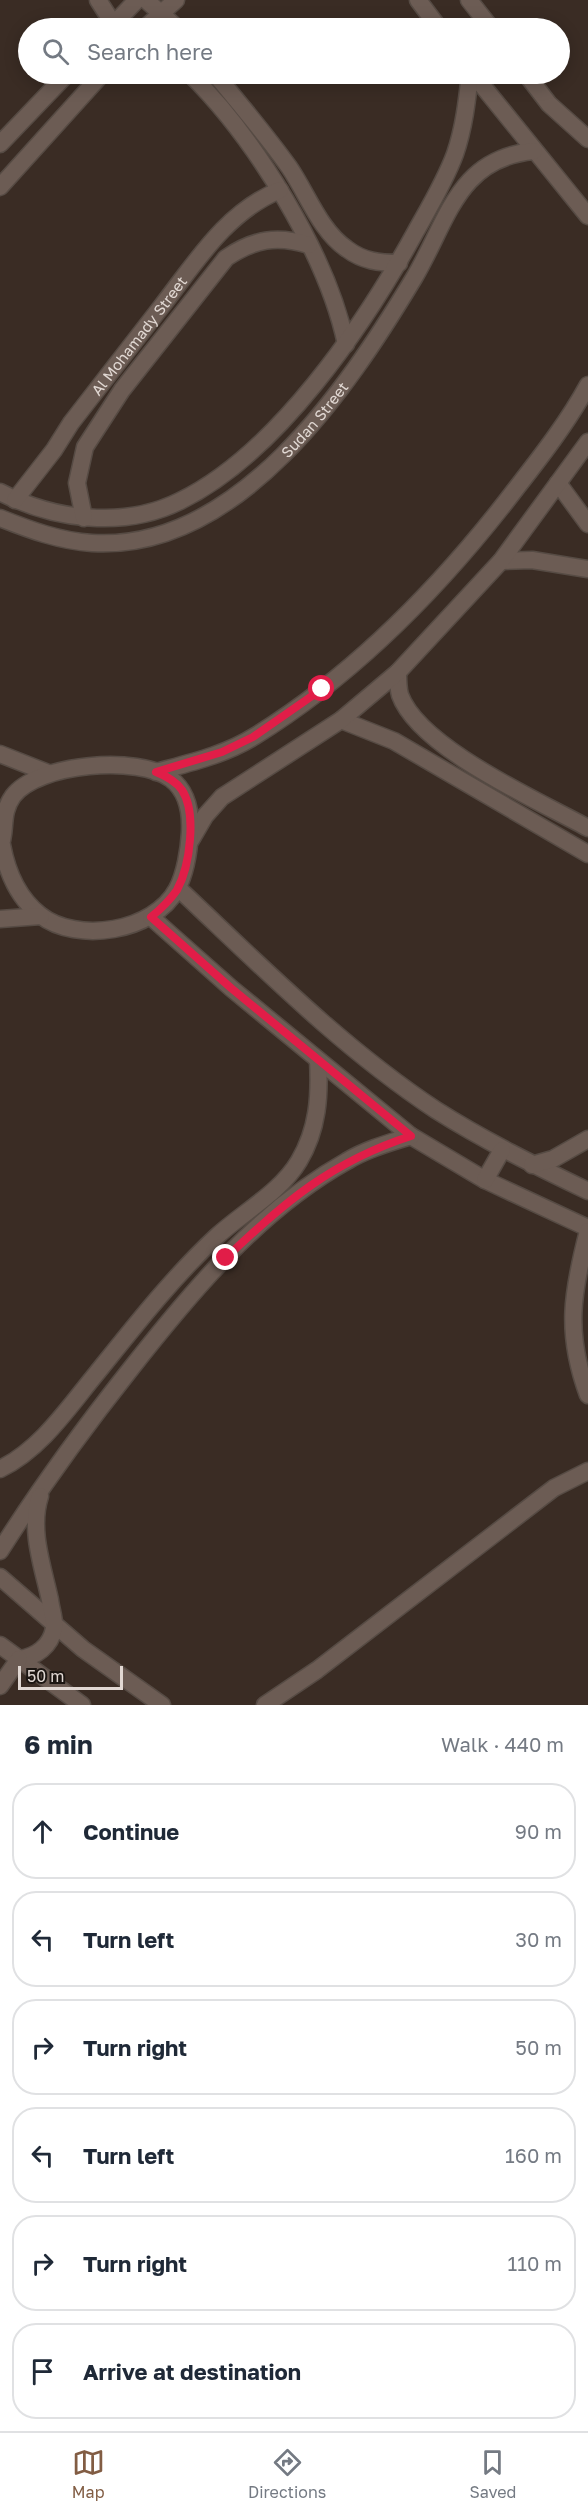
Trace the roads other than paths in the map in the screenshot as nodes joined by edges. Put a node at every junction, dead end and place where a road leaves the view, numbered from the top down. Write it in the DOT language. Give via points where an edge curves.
graph roads {
  1 [pos="98,0"];
  2 [pos="137,0"];
  3 [pos="146,0"];
  4 [pos="176,0"];
  5 [pos="418,0"];
  6 [pos="470,0"];
  7 [pos="161,13"];
  8 [pos="108,18"];
  9 [pos="122,18"];
  10 [pos="156,18"];
  11 [pos="166,18"];
  12 [pos="432,18"];
  13 [pos="484,18"];
  14 [pos="57,84"];
  15 [pos="93,84"];
  16 [pos="198,84"];
  17 [pos="223,84"];
  18 [pos="469,84"];
  19 [pos="479,84"];
  20 [pos="534,84"];
  21 [pos="588,138"];
  22 [pos="0,144"];
  23 [pos="534,151"];
  24 [pos="0,187"];
  25 [pos="280,190"];
  26 [pos="588,216"];
  27 [pos="309,245"];
  28 [pos="399,263"];
  29 [pos="346,344"];
  30 [pos="588,385"];
  31 [pos="588,442"];
  32 [pos="558,483"];
  33 [pos="0,492"];
  34 [pos="15,500"];
  35 [pos="0,518"];
  36 [pos="84,518"];
  37 [pos="588,524"];
  38 [pos="501,561"];
  39 [pos="588,569"];
  40 [pos="398,672"];
  41 [pos="341,720"];
  42 [pos="0,754"];
  43 [pos="156,772"];
  44 [pos="48,773"];
  45 [pos="3,805"];
  46 [pos="588,828"];
  47 [pos="189,843"];
  48 [pos="1,846"];
  49 [pos="588,854"];
  50 [pos="178,888"];
  51 [pos="41,916"];
  52 [pos="151,917"];
  53 [pos="0,919"];
  54 [pos="318,1060"];
  55 [pos="411,1136"];
  56 [pos="588,1139"];
  57 [pos="502,1150"];
  58 [pos="532,1165"];
  59 [pos="485,1180"];
  60 [pos="588,1191"];
  61 [pos="588,1230"];
  62 [pos="588,1395"];
  63 [pos="0,1469"];
  64 [pos="588,1471"];
  65 [pos="46,1483"];
  66 [pos="0,1551"];
  67 [pos="0,1577"];
  68 [pos="54,1624"];
  69 [pos="0,1645"];
  70 [pos="19,1659"];
  71 [pos="0,1686"];
  72 [pos="82,1705"];
  73 [pos="162,1705"];
  74 [pos="265,1705"];
  1 -- 8 [label="street"];
  2 -- 9 [label="street"];
  3 -- 7 [label="street"];
  4 -- 7 [label="street"];
  5 -- 12 [label="street"];
  6 -- 13 [label="street"];
  7 -- 10 [label="street"];
  7 -- 11 [label="street"];
  14 -- 22 [label="street"];
  15 -- 24 [label="street"];
  16 -- 25 [label="street"];
  17 -- 28 [label="street" via="290,168 345,249 380,263"];
  18 -- 28 [label="street, Sudan Street" via="463,125 446,178"];
  19 -- 23 [label="street"];
  20 -- 21 [label="street" via="549,104"];
  23 -- 26 [label="street"];
  23 -- 35 [label="street, Sudan Street" via="512,153 492,161 474,175 460,192 415,277 363,360 295,441 220,507 159,536 125,542 58,538"];
  25 -- 27 [label="street"];
  25 -- 34 [label="street, Al Mohamady Street" via="241,210 210,243"];
  27 -- 29 [label="street" via="333,292"];
  27 -- 36 [label="street, Al Mohamady Street" via="288,239 266,239 244,246 226,258 122,390 85,447 77,483"];
  28 -- 29 [label="street, Sudan Street"];
  29 -- 36 [label="street, Sudan Street" via="278,425 207,486 148,513"];
  30 -- 43 [label="street" via="539,459 475,542 376,643 322,689 253,737 222,752"];
  31 -- 32 [label="street"];
  32 -- 37 [label="street"];
  32 -- 38 [label="street"];
  33 -- 34 [label="street, Sudan Street"];
  34 -- 36 [label="street, Sudan Street"];
  38 -- 39 [label="street" via="543,561"];
  38 -- 40 [label="street"];
  40 -- 41 [label="street"];
  40 -- 46 [label="street" via="400,694 412,716 429,734 471,763"];
  41 -- 47 [label="street" via="222,797"];
  41 -- 49 [label="street" via="394,741"];
  42 -- 44 [label="street"];
  43 -- 44 [label="street" via="91,767"];
  43 -- 47 [label="street" via="170,778 189,804"];
  44 -- 45 [label="street" via="23,786"];
  45 -- 48 [label="street"];
  47 -- 50 [label="street"];
  48 -- 51 [label="street" via="18,892"];
  50 -- 52 [label="street"];
  50 -- 57 [label="street" via="383,1071"];
  51 -- 52 [label="street" via="83,930 127,926"];
  51 -- 53 [label="street"];
  52 -- 54 [label="street"];
  54 -- 55 [label="street"];
  54 -- 63 [label="street" via="320,1095 314,1129 299,1161 277,1188 198,1256 47,1432"];
  55 -- 59 [label="street"];
  55 -- 65 [label="street" via="349,1160 320,1178 234,1250 160,1332"];
  56 -- 58 [label="street" via="553,1159"];
  57 -- 58 [label="street"];
  57 -- 59 [label="street"];
  58 -- 60 [label="street"];
  59 -- 61 [label="street"];
  61 -- 62 [label="street" via="572,1301 574,1341"];
  64 -- 74 [label="street" via="540,1497 317,1670"];
  65 -- 66 [label="street"];
  65 -- 68 [label="street" via="38,1503 36,1532"];
  67 -- 68 [label="street"];
  68 -- 70 [label="street" via="46,1646"];
  68 -- 73 [label="street"];
  69 -- 70 [label="street"];
  70 -- 71 [label="street"];
  70 -- 72 [label="street"];
}
